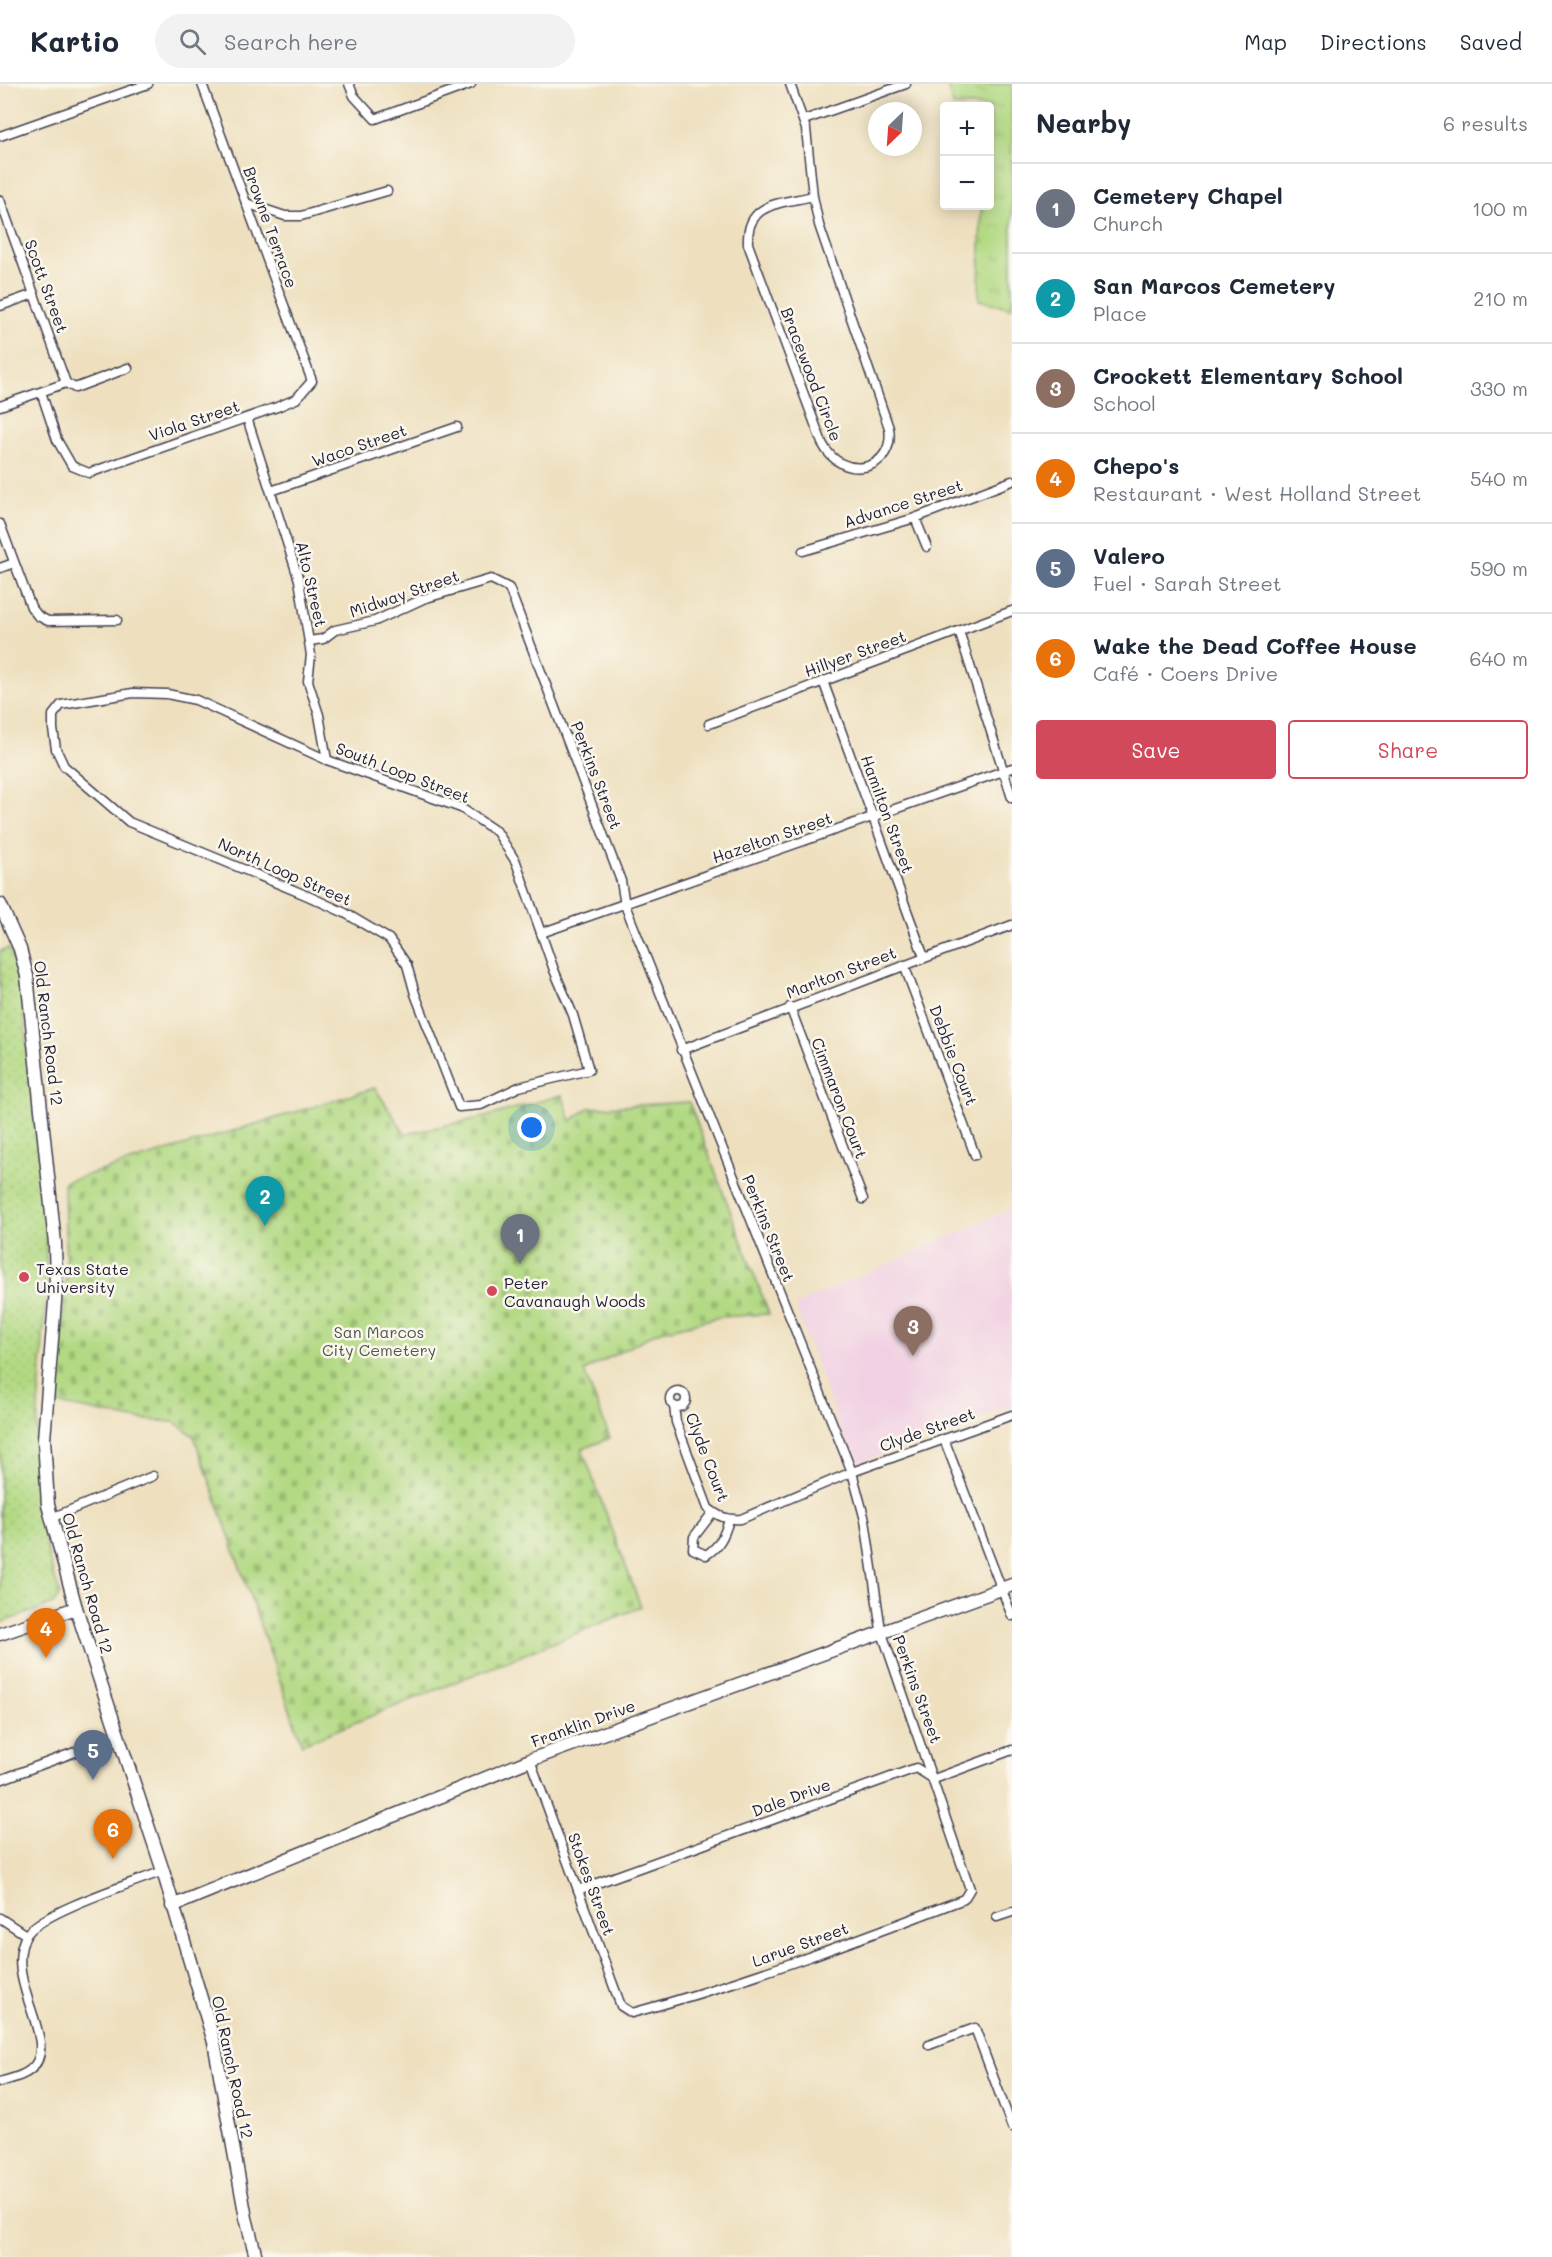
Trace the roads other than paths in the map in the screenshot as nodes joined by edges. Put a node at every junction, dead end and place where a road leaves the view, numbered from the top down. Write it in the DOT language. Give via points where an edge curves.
graph roads {
  1 [pos="148,84"];
  2 [pos="202,84"];
  3 [pos="349,84"];
  4 [pos="471,84"];
  5 [pos="790,84"];
  6 [pos="906,84"];
  7 [pos="804,120"];
  8 [pos="0,136"];
  9 [pos="387,191"];
  10 [pos="813,196"];
  11 [pos="0,200"];
  12 [pos="246,203"];
  13 [pos="34,294"];
  14 [pos="0,306"];
  15 [pos="128,368"];
  16 [pos="312,381"];
  17 [pos="66,382"];
  18 [pos="41,392"];
  19 [pos="0,406"];
  20 [pos="247,418"];
  21 [pos="457,427"];
  22 [pos="1012,481"];
  23 [pos="271,492"];
  24 [pos="915,518"];
  25 [pos="0,524"];
  26 [pos="927,547"];
  27 [pos="803,551"];
  28 [pos="14,563"];
  29 [pos="0,568"];
  30 [pos="509,588"];
  31 [pos="1012,611"];
  32 [pos="117,620"];
  33 [pos="959,631"];
  34 [pos="309,641"];
  35 [pos="823,681"];
  36 [pos="56,711"];
  37 [pos="709,724"];
  38 [pos="327,759"];
  39 [pos="1012,768"];
  40 [pos="1002,771"];
  41 [pos="1012,798"];
  42 [pos="873,817"];
  43 [pos="0,904"];
  44 [pos="625,905"];
  45 [pos="1012,925"];
  46 [pos="541,933"];
  47 [pos="924,957"];
  48 [pos="904,965"];
  49 [pos="790,1007"];
  50 [pos="681,1050"];
  51 [pos="589,1070"];
  52 [pos="975,1155"];
  53 [pos="863,1199"];
  54 [pos="674,1406"];
  55 [pos="1012,1414"];
  56 [pos="944,1439"];
  57 [pos="852,1472"];
  58 [pos="153,1476"];
  59 [pos="713,1512"];
  60 [pos="51,1518"];
  61 [pos="729,1520"];
  62 [pos="1007,1587"];
  63 [pos="76,1608"];
  64 [pos="1012,1616"];
  65 [pos="881,1630"];
  66 [pos="0,1634"];
  67 [pos="118,1736"];
  68 [pos="1012,1750"];
  69 [pos="530,1760"];
  70 [pos="934,1779"];
  71 [pos="0,1780"];
  72 [pos="163,1871"];
  73 [pos="970,1889"];
  74 [pos="578,1890"];
  75 [pos="172,1906"];
  76 [pos="1012,1912"];
  77 [pos="997,1917"];
  78 [pos="0,1918"];
  79 [pos="26,1935"];
  80 [pos="632,2013"];
  81 [pos="929,2045"];
  82 [pos="0,2082"];
  83 [pos="1012,2127"];
  84 [pos="256,2257"];
  1 -- 8 [label="street"];
  2 -- 12 [label="street, Browne Terrace"];
  3 -- 4 [label="street" via="354,96 375,119"];
  5 -- 7 [label="street, Bracewood Circle"];
  6 -- 7 [label="street"];
  7 -- 10 [label="street, Bracewood Circle"];
  9 -- 12 [label="street" via="301,216 285,216"];
  10 -- 10 [label="street, Bracewood Circle" via="821,231 889,428 890,438 884,452 870,465 859,468 835,461 822,443 748,244 750,222 759,210"];
  11 -- 13 [label="street, Scott Street"];
  12 -- 16 [label="street, Browne Terrace"];
  13 -- 14 [label="street"];
  13 -- 17 [label="street, Scott Street"];
  15 -- 17 [label="street" via="75,388"];
  16 -- 20 [label="street, Viola Street" via="296,399"];
  17 -- 18 [label="street"];
  18 -- 19 [label="street"];
  18 -- 20 [label="street, Viola Street" via="57,440 72,466 89,473"];
  20 -- 23 [label="street, Alto Street"];
  21 -- 23 [label="street, Waco Street"];
  22 -- 24 [label="street, Advance Street"];
  23 -- 34 [label="street, Alto Street" via="299,580"];
  24 -- 26 [label="street"];
  24 -- 27 [label="street, Advance Street"];
  25 -- 28 [label="street"];
  28 -- 29 [label="street"];
  28 -- 32 [label="street" via="38,616 48,621"];
  30 -- 34 [label="street, Midway Street" via="491,579"];
  30 -- 44 [label="street, Perkins Street" via="621,881"];
  31 -- 33 [label="street, Hillyer Street"];
  33 -- 35 [label="street, Hillyer Street"];
  33 -- 40 [label="street"];
  34 -- 38 [label="street, Alto Street" via="308,681"];
  35 -- 37 [label="street, Hillyer Street"];
  35 -- 42 [label="street, Hamilton Street"];
  36 -- 38 [label="street, South Loop Street" via="61,705 133,693 167,693 196,700"];
  36 -- 51 [label="street, North Loop Street" via="53,729 64,766 129,822 308,896 389,939 407,965 459,1107 481,1105 519,1087"];
  38 -- 46 [label="street, South Loop Street" via="461,808 497,832 516,862"];
  39 -- 40 [label="street, Hazelton Street"];
  40 -- 41 [label="street"];
  40 -- 42 [label="street, Hazelton Street"];
  42 -- 44 [label="street, Hazelton Street"];
  42 -- 47 [label="street, Hamilton Street"];
  43 -- 60 [label="main road, Old Ranch Road 12" via="27,976 55,1243 56,1289 44,1439"];
  44 -- 46 [label="street, Hazelton Street"];
  44 -- 50 [label="street, Perkins Street"];
  45 -- 47 [label="street, Marlton Street"];
  46 -- 51 [label="street, South Loop Street" via="573,1015"];
  47 -- 48 [label="street, Marlton Street"];
  48 -- 49 [label="street, Marlton Street"];
  48 -- 52 [label="street, Debbie Court"];
  49 -- 50 [label="street, Marlton Street"];
  49 -- 53 [label="street, Cimmaron Court"];
  50 -- 57 [label="street, Perkins Street"];
  54 -- 59 [label="street, Clyde Court" via="676,1422 708,1508"];
  55 -- 56 [label="street, Clyde Street"];
  56 -- 57 [label="street, Clyde Street"];
  56 -- 62 [label="street"];
  57 -- 61 [label="street, Clyde Court" via="741,1519"];
  57 -- 65 [label="street, Perkins Street" via="865,1520"];
  58 -- 60 [label="street"];
  59 -- 61 [label="street, Clyde Court"];
  59 -- 61 [label="street" via="694,1537 693,1549 699,1554 716,1549"];
  60 -- 63 [label="main road, Old Ranch Road 12"];
  62 -- 64 [label="street"];
  62 -- 65 [label="main road, Franklin Drive"];
  63 -- 66 [label="main road"];
  63 -- 67 [label="main road, Old Ranch Road 12"];
  65 -- 69 [label="main road, Franklin Drive"];
  65 -- 70 [label="street, Perkins Street"];
  67 -- 71 [label="street"];
  67 -- 72 [label="main road, Old Ranch Road 12"];
  68 -- 70 [label="street"];
  69 -- 74 [label="street, Stokes Street"];
  69 -- 75 [label="main road, Franklin Drive"];
  70 -- 73 [label="street, Perkins Street"];
  70 -- 74 [label="street, Dale Drive" via="916,1768"];
  72 -- 75 [label="main road, Old Ranch Road 12"];
  72 -- 79 [label="street" via="47,1918"];
  73 -- 80 [label="street, Larue Street" via="964,1899 794,1963"];
  74 -- 80 [label="street, Stokes Street" via="621,2006"];
  75 -- 84 [label="main road, Old Ranch Road 12" via="214,2042"];
  76 -- 77 [label="street"];
  78 -- 79 [label="street"];
  79 -- 82 [label="street" via="17,1973 40,2052 30,2070"];
  81 -- 83 [label="street" via="975,2028"];
}
